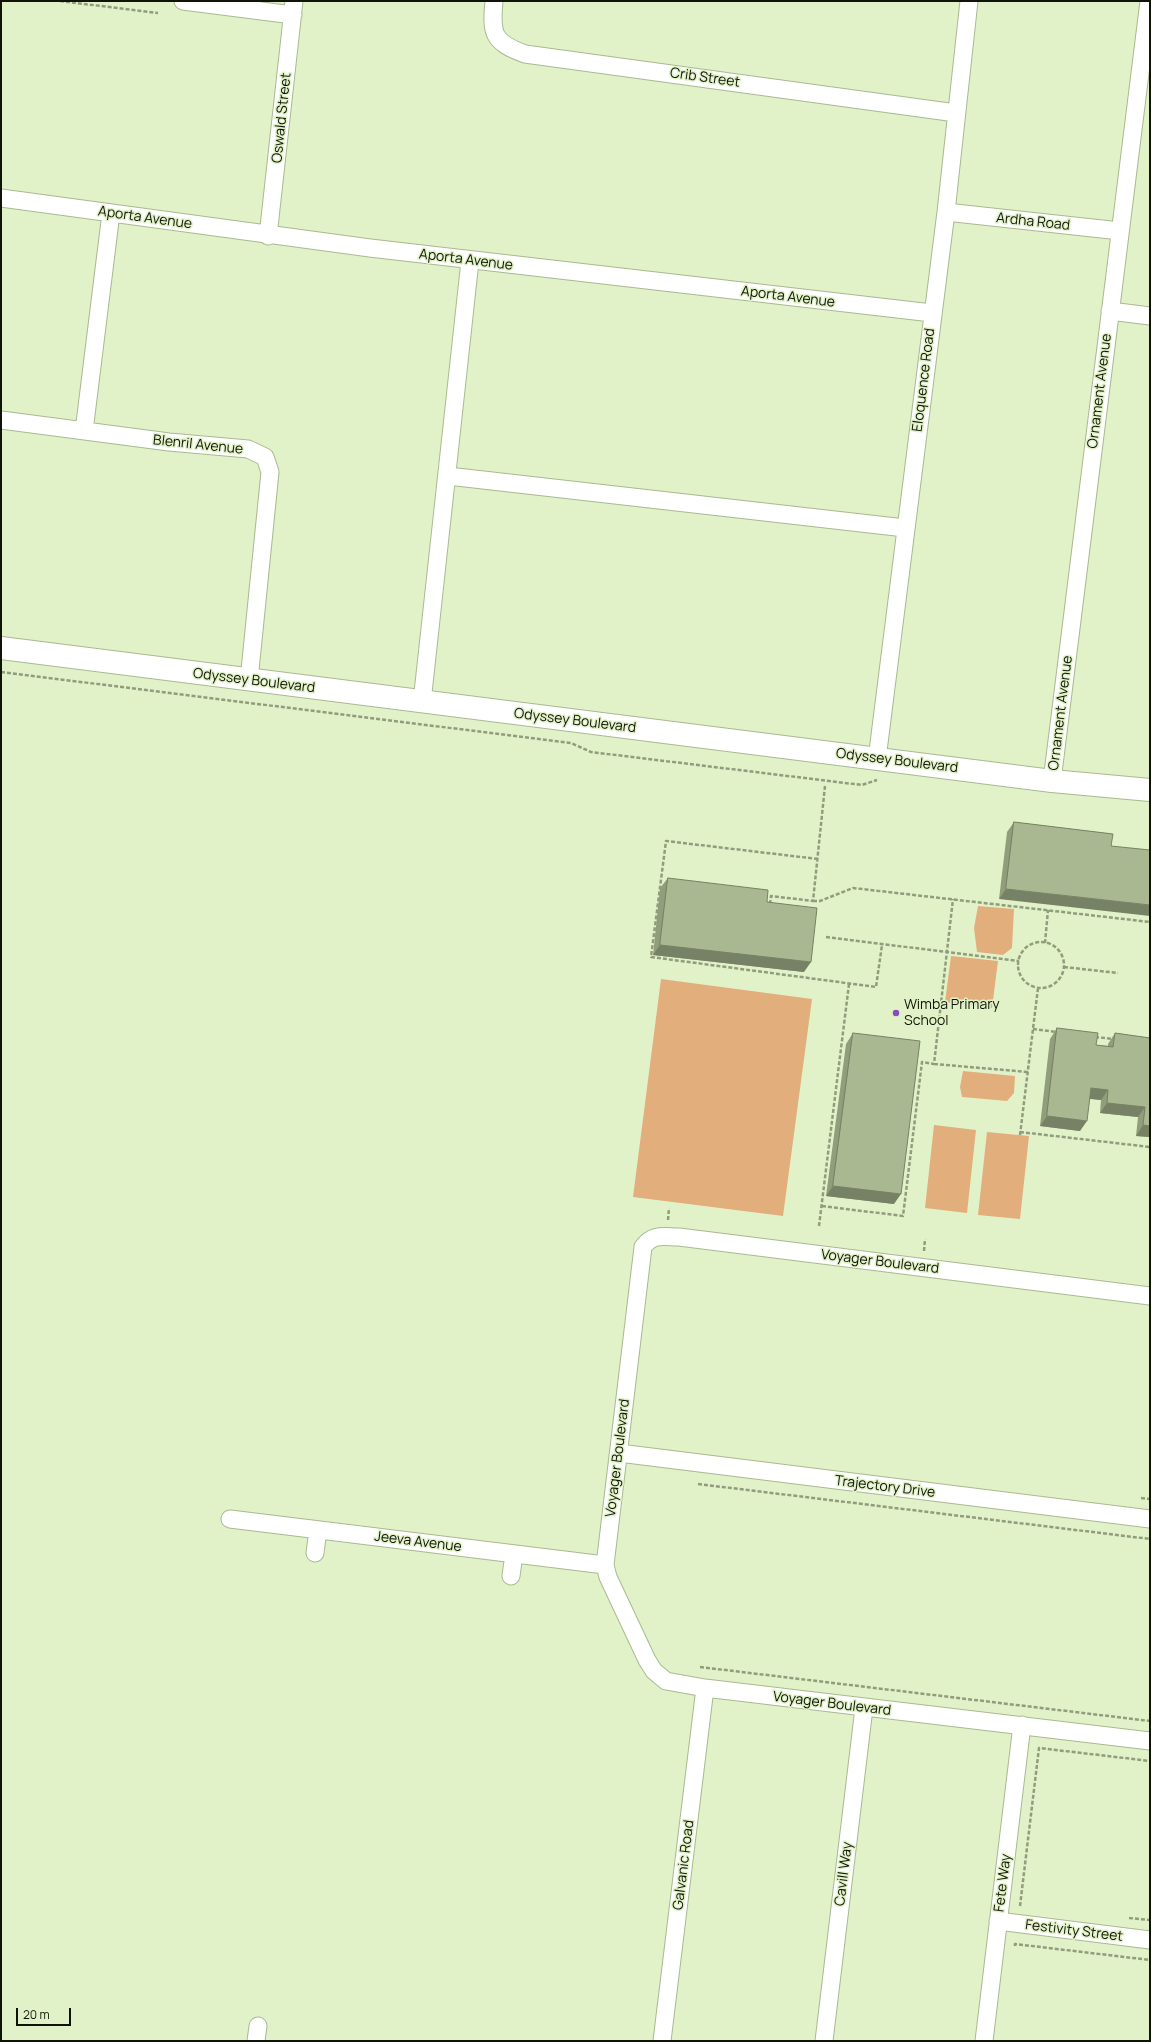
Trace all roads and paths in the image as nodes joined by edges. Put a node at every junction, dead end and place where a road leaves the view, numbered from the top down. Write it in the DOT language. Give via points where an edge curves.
graph roads {
  1 [pos="60,1"];
  2 [pos="183,1"];
  3 [pos="494,1"];
  4 [pos="969,1"];
  5 [pos="1149,1"];
  6 [pos="294,8"];
  7 [pos="158,14"];
  8 [pos="1144,104"];
  9 [pos="956,113"];
  10 [pos="1,198"];
  11 [pos="946,212"];
  12 [pos="111,213"];
  13 [pos="1120,231"];
  14 [pos="268,236"];
  15 [pos="470,261"];
  16 [pos="1110,311"];
  17 [pos="932,313"];
  18 [pos="1150,316"];
  19 [pos="1,420"];
  20 [pos="84,431"];
  21 [pos="448,476"];
  22 [pos="905,528"];
  23 [pos="1,648"];
  24 [pos="1,672"];
  25 [pos="249,680"];
  26 [pos="422,702"];
  27 [pos="879,769"];
  28 [pos="1052,781"];
  29 [pos="826,786"];
  30 [pos="1150,790"];
  31 [pos="818,859"];
  32 [pos="953,899"];
  33 [pos="813,901"];
  34 [pos="770,908"];
  35 [pos="1048,910"];
  36 [pos="1150,922"];
  37 [pos="826,937"];
  38 [pos="1045,942"];
  39 [pos="882,945"];
  40 [pos="947,953"];
  41 [pos="1019,961"];
  42 [pos="1064,967"];
  43 [pos="1118,973"];
  44 [pos="848,984"];
  45 [pos="1038,988"];
  46 [pos="1033,1029"];
  47 [pos="1064,1033"];
  48 [pos="1088,1036"];
  49 [pos="1119,1040"];
  50 [pos="934,1064"];
  51 [pos="1028,1072"];
  52 [pos="1150,1147"];
  53 [pos="822,1206"];
  54 [pos="819,1226"];
  55 [pos="1150,1296"];
  56 [pos="619,1454"];
  57 [pos="698,1484"];
  58 [pos="230,1519"];
  59 [pos="1150,1519"];
  60 [pos="318,1530"];
  61 [pos="1150,1539"];
  62 [pos="315,1553"];
  63 [pos="514,1554"];
  64 [pos="606,1565"];
  65 [pos="511,1576"];
  66 [pos="700,1667"];
  67 [pos="705,1688"];
  68 [pos="864,1708"];
  69 [pos="1150,1721"];
  70 [pos="1022,1725"];
  71 [pos="1150,1741"];
  72 [pos="1150,1761"];
  73 [pos="998,1921"];
  74 [pos="1018,1924"];
  75 [pos="1150,1940"];
  76 [pos="1015,1944"];
  77 [pos="1014,1952"];
  78 [pos="1150,1960"];
  79 [pos="662,2041"];
  80 [pos="824,2041"];
  81 [pos="984,2041"];
  1 -- 7 [label="path"];
  2 -- 6 [label="street"];
  3 -- 9 [label="street, Crib Street" via="492,24 496,37 509,48 525,54"];
  4 -- 9 [label="street, Eloquence Road"];
  5 -- 8 [label="street, Ornament Avenue"];
  6 -- 14 [label="street, Oswald Street"];
  8 -- 13 [label="street, Ornament Avenue"];
  9 -- 11 [label="street, Eloquence Road"];
  10 -- 12 [label="street, Aporta Avenue"];
  11 -- 13 [label="street, Ardha Road"];
  11 -- 17 [label="street, Eloquence Road"];
  12 -- 14 [label="street, Aporta Avenue"];
  12 -- 20 [label="street"];
  13 -- 16 [label="street, Ornament Avenue"];
  14 -- 15 [label="street, Aporta Avenue"];
  15 -- 17 [label="street, Aporta Avenue"];
  15 -- 21 [label="street"];
  16 -- 18 [label="street"];
  16 -- 28 [label="street, Ornament Avenue"];
  17 -- 22 [label="street, Eloquence Road"];
  19 -- 20 [label="street, Blenril Avenue"];
  20 -- 25 [label="street, Blenril Avenue" via="248,449 265,457 270,472"];
  21 -- 22 [label="street"];
  21 -- 26 [label="street"];
  22 -- 27 [label="street, Eloquence Road"];
  23 -- 25 [label="street, Odyssey Boulevard"];
  24 -- 27 [label="path" via="570,743 591,752 862,785"];
  25 -- 26 [label="street, Odyssey Boulevard"];
  26 -- 27 [label="street, Odyssey Boulevard"];
  27 -- 28 [label="street, Odyssey Boulevard"];
  28 -- 30 [label="street, Odyssey Boulevard"];
  29 -- 31 [label="path"];
  31 -- 33 [label="path"];
  31 -- 44 [label="path" via="666,841 651,957"];
  32 -- 33 [label="path" via="853,888 820,901"];
  32 -- 35 [label="path"];
  32 -- 40 [label="path"];
  33 -- 34 [label="path" via="771,896"];
  35 -- 36 [label="path"];
  35 -- 38 [label="path"];
  37 -- 39 [label="path"];
  38 -- 41 [label="path" via="1028,946"];
  38 -- 42 [label="path" via="1059,951"];
  39 -- 40 [label="path"];
  39 -- 44 [label="path" via="876,987"];
  40 -- 41 [label="path"];
  40 -- 50 [label="path"];
  41 -- 45 [label="path" via="1018,968 1025,982"];
  42 -- 43 [label="path"];
  42 -- 45 [label="path" via="1059,981"];
  44 -- 53 [label="path"];
  45 -- 46 [label="path"];
  46 -- 47 [label="path"];
  46 -- 51 [label="path"];
  48 -- 49 [label="path"];
  50 -- 51 [label="path"];
  50 -- 53 [label="path" via="922,1062 903,1216"];
  51 -- 52 [label="path" via="1020,1134"];
  53 -- 54 [label="path"];
  55 -- 56 [label="street, Voyager Boulevard" via="679,1237 659,1236 648,1239 643,1247"];
  56 -- 59 [label="street, Trajectory Drive"];
  56 -- 64 [label="street, Voyager Boulevard"];
  57 -- 61 [label="path"];
  58 -- 60 [label="street, Jeeva Avenue"];
  60 -- 62 [label="street"];
  60 -- 63 [label="street, Jeeva Avenue"];
  63 -- 64 [label="street, Jeeva Avenue"];
  63 -- 65 [label="street"];
  64 -- 67 [label="street, Voyager Boulevard" via="608,1577 654,1671 666,1681"];
  66 -- 69 [label="path"];
  67 -- 68 [label="street, Voyager Boulevard"];
  67 -- 79 [label="street, Galvanic Road"];
  68 -- 70 [label="street, Voyager Boulevard"];
  68 -- 80 [label="street, Cavill Way"];
  70 -- 71 [label="street, Voyager Boulevard"];
  70 -- 73 [label="street, Fete Way"];
  72 -- 74 [label="path" via="1039,1748"];
  73 -- 74 [label="street, Festivity Street"];
  73 -- 81 [label="street, Fete Way"];
  74 -- 75 [label="street, Festivity Street"];
  74 -- 76 [label="path"];
  76 -- 77 [label="path"];
  76 -- 78 [label="path"];
}
